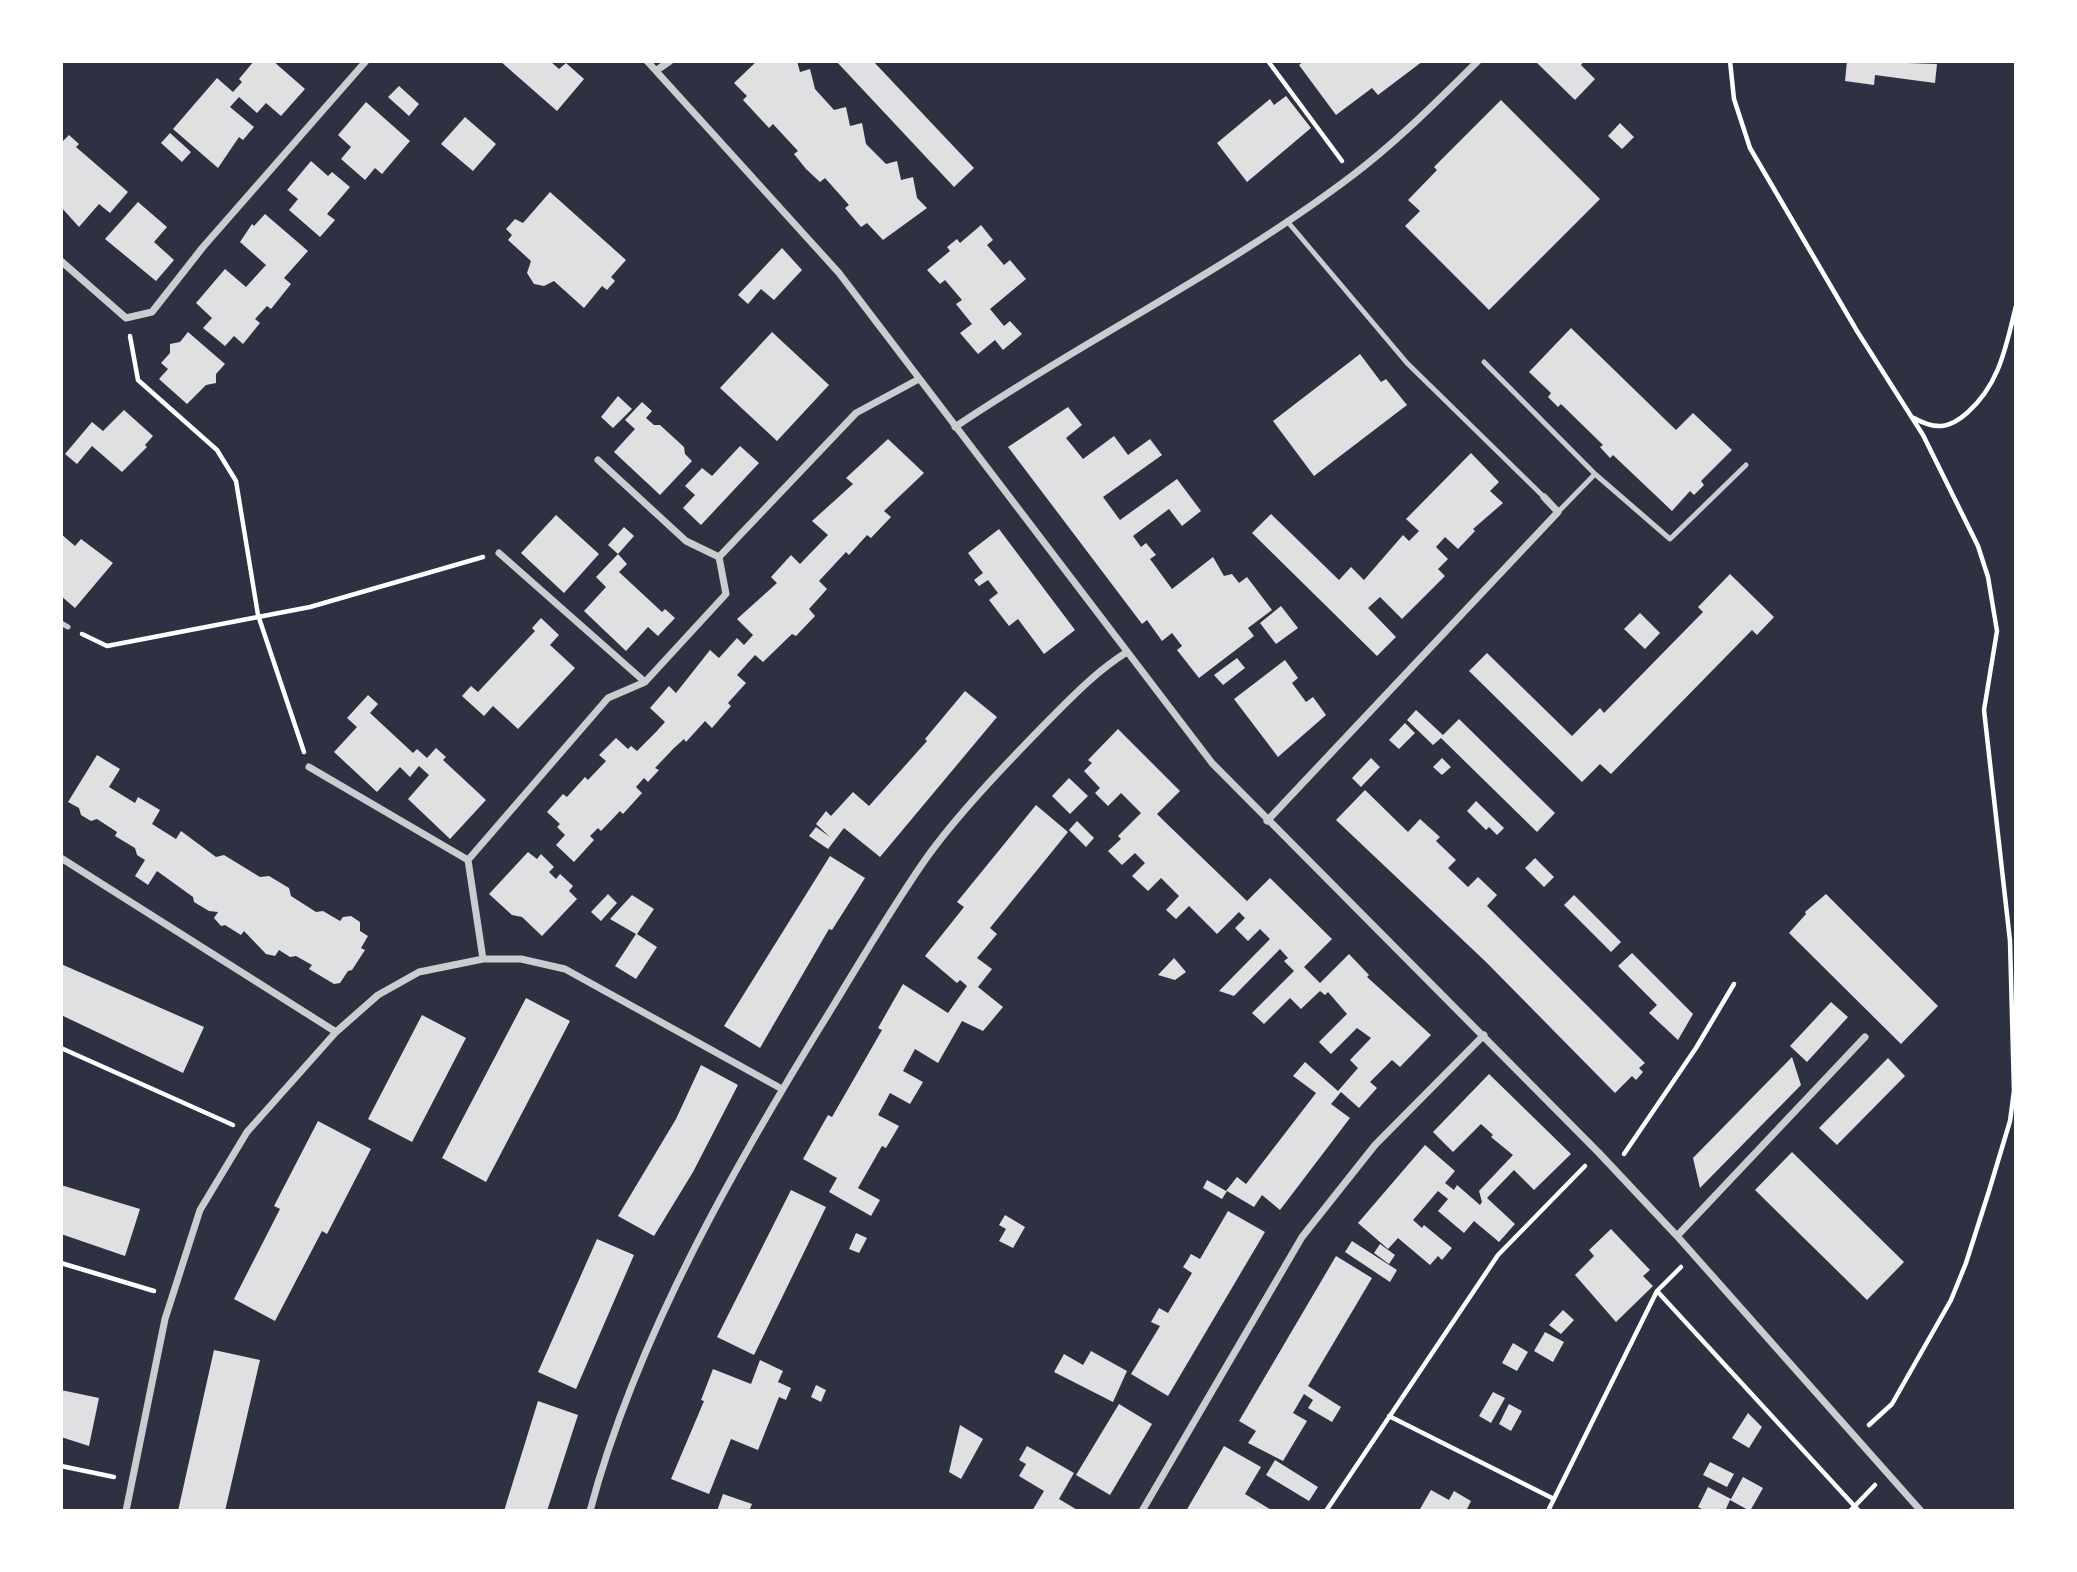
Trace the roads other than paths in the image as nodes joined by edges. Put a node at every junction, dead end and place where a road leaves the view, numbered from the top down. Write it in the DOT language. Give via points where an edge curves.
graph roads {
  1 [pos="366,61"];
  2 [pos="648,61"];
  3 [pos="670,61"];
  4 [pos="1478,61"];
  5 [pos="657,71"];
  6 [pos="1287,220"];
  7 [pos="61,261"];
  8 [pos="1484,362"];
  9 [pos="919,379"];
  10 [pos="955,427"];
  11 [pos="598,460"];
  12 [pos="1746,465"];
  13 [pos="1595,474"];
  14 [pos="1544,497"];
  15 [pos="1558,512"];
  16 [pos="499,553"];
  17 [pos="719,557"];
  18 [pos="61,623"];
  19 [pos="68,627"];
  20 [pos="1127,652"];
  21 [pos="645,682"];
  22 [pos="309,767"];
  23 [pos="1267,821"];
  24 [pos="61,858"];
  25 [pos="468,860"];
  26 [pos="483,959"];
  27 [pos="336,1032"];
  28 [pos="1483,1035"];
  29 [pos="1865,1037"];
  30 [pos="782,1088"];
  31 [pos="1677,1236"];
  32 [pos="126,1511"];
  33 [pos="590,1511"];
  34 [pos="1142,1511"];
  35 [pos="1921,1511"];
  1 -- 7 [label="street" via="219,228 152,312 126,318"];
  2 -- 5 [label="street"];
  3 -- 5 [label="street"];
  4 -- 6 [label="street" via="1409,129"];
  5 -- 9 [label="street" via="839,273"];
  6 -- 10 [label="street"];
  6 -- 14 [label="lane" via="1407,363"];
  8 -- 13 [label="lane"];
  9 -- 10 [label="street"];
  9 -- 17 [label="street" via="856,413"];
  10 -- 20 [label="street"];
  11 -- 17 [label="street" via="686,541"];
  12 -- 13 [label="lane" via="1670,539"];
  13 -- 15 [label="lane"];
  14 -- 15 [label="street"];
  15 -- 23 [label="street"];
  16 -- 21 [label="street"];
  17 -- 21 [label="street" via="726,594"];
  18 -- 19 [label="lane"];
  20 -- 23 [label="street" via="1212,763"];
  20 -- 30 [label="street" via="1096,673 1018,751 926,858"];
  21 -- 25 [label="street" via="608,698"];
  22 -- 25 [label="street"];
  23 -- 28 [label="street"];
  24 -- 27 [label="street"];
  25 -- 26 [label="street"];
  26 -- 27 [label="street" via="419,972 378,995"];
  26 -- 30 [label="street" via="521,959 565,969"];
  27 -- 32 [label="street" via="247,1132 200,1210 173,1296"];
  28 -- 31 [label="street"];
  28 -- 34 [label="street" via="1375,1145 1302,1237"];
  29 -- 31 [label="street"];
  30 -- 33 [label="street" via="704,1230 643,1358"];
  31 -- 35 [label="street"];
}
